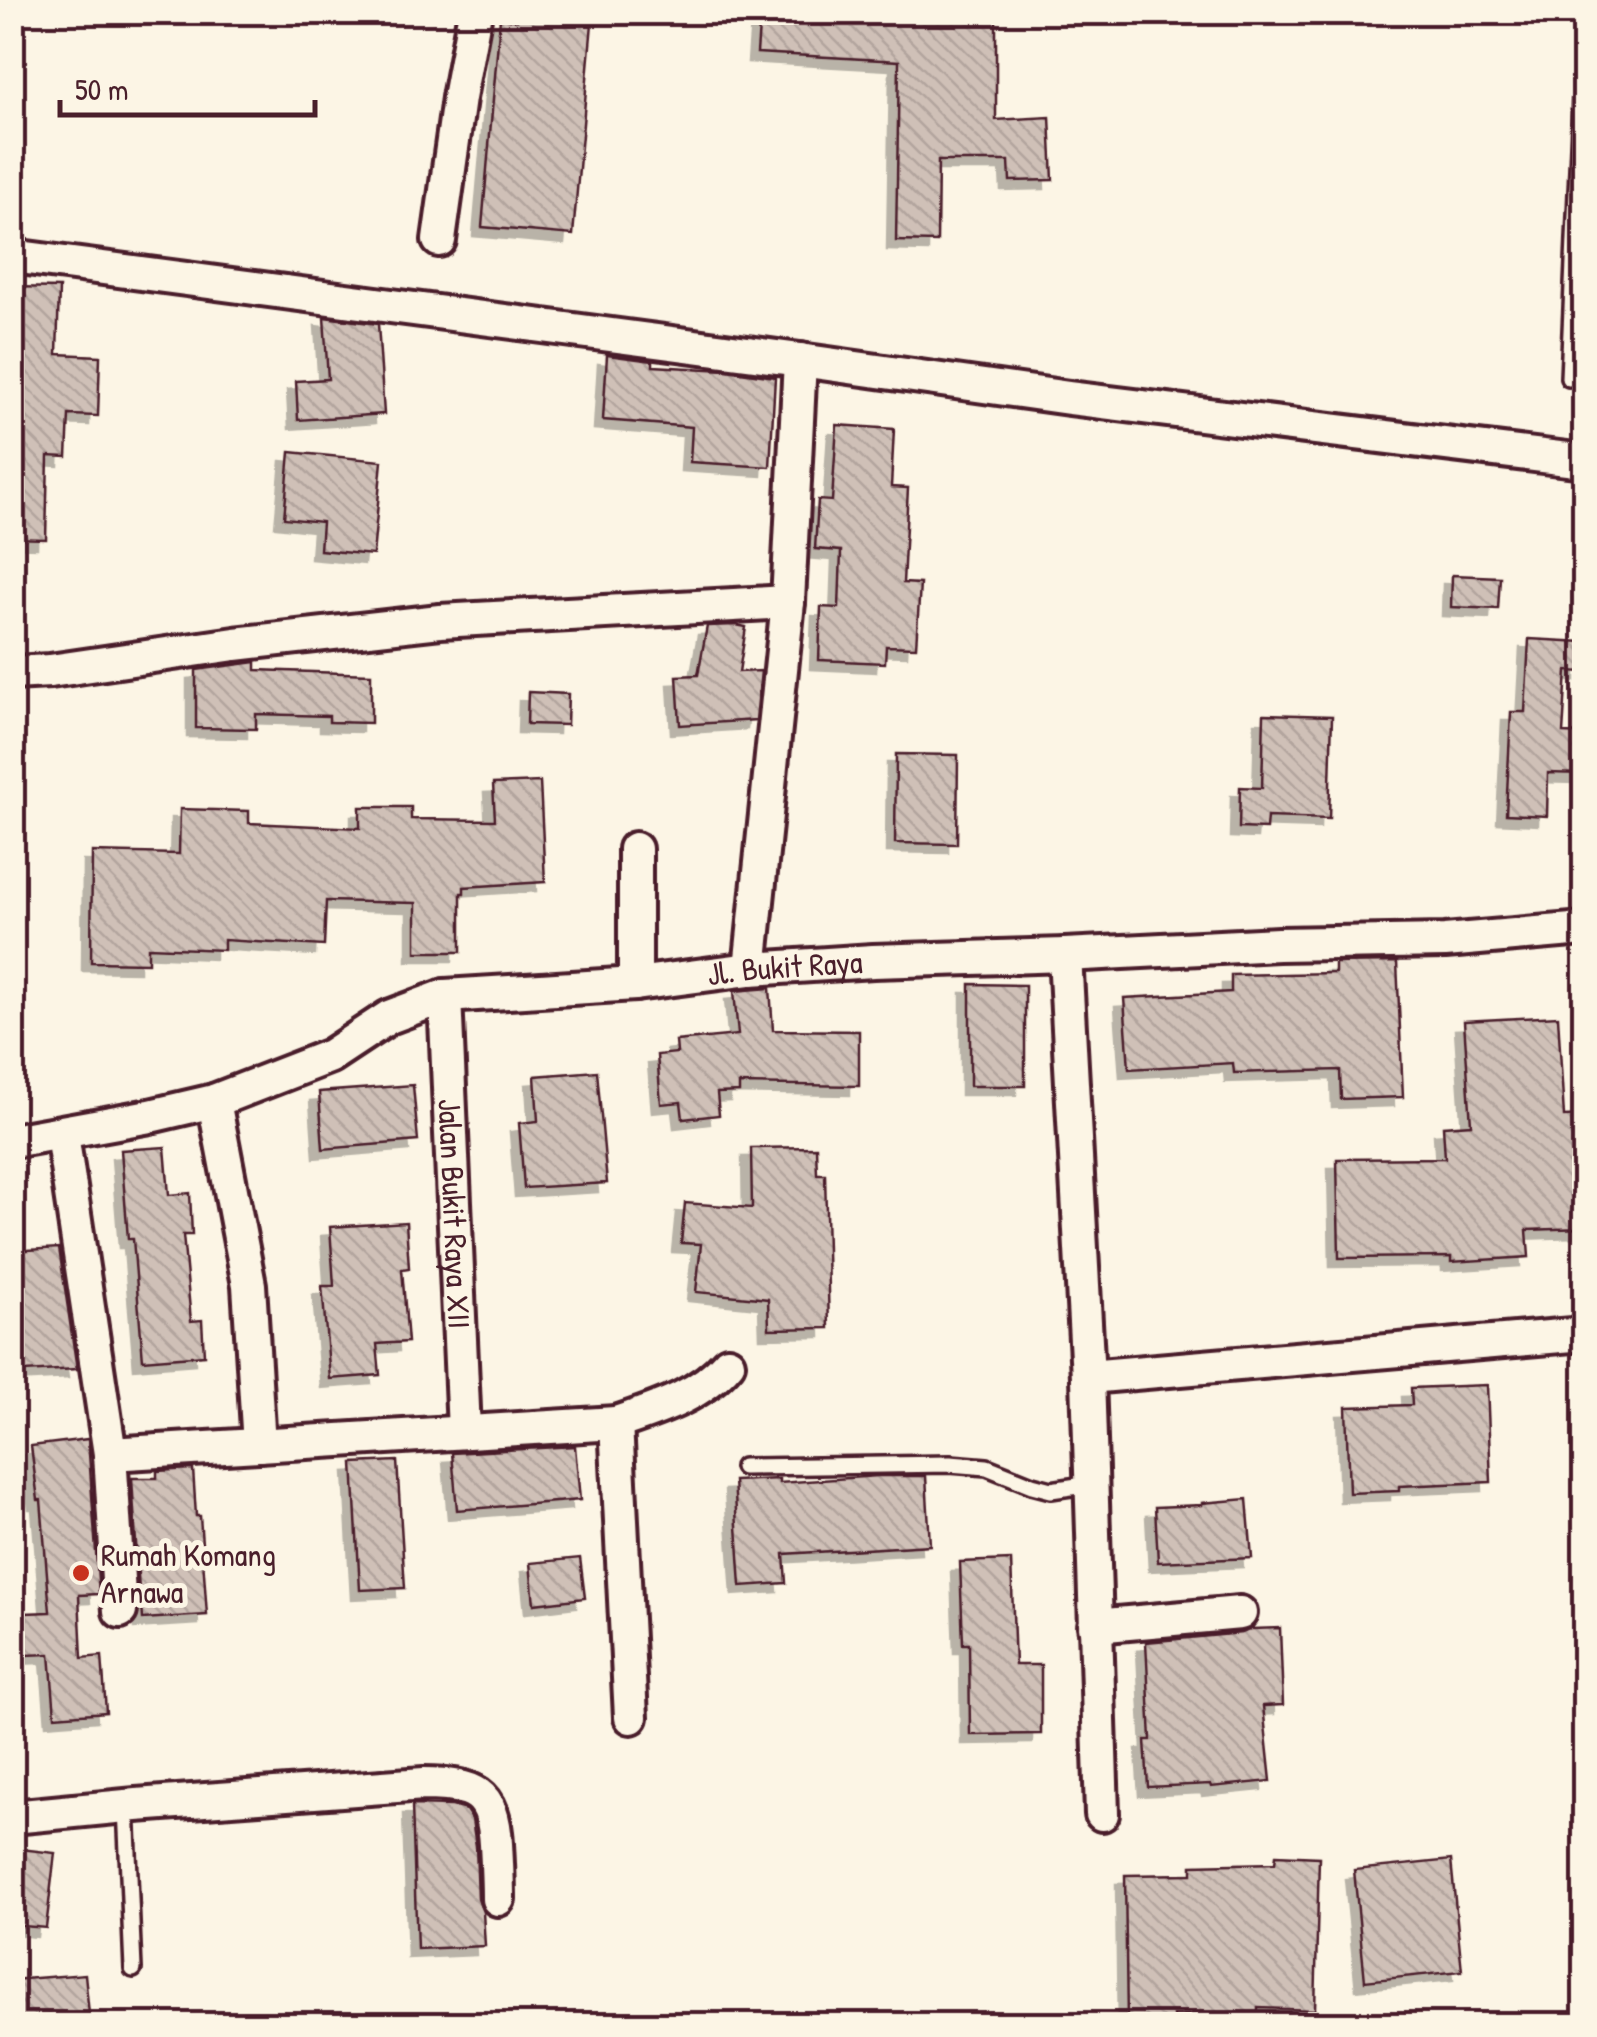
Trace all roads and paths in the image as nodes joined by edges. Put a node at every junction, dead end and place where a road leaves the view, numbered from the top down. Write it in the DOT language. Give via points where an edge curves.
graph roads {
  1 [pos="475,12"];
  2 [pos="1584,31"];
  3 [pos="440,240"];
  4 [pos="12,256"];
  5 [pos="800,360"];
  6 [pos="1570,378"];
  7 [pos="1584,460"];
  8 [pos="788,602"];
  9 [pos="12,673"];
  10 [pos="635,849"];
  11 [pos="1584,929"];
  12 [pos="1065,955"];
  13 [pos="750,969"];
  14 [pos="635,984"];
  15 [pos="445,996"];
  16 [pos="214,1100"];
  17 [pos="62,1134"];
  18 [pos="12,1141"];
  19 [pos="1584,1334"];
  20 [pos="728,1362"];
  21 [pos="1088,1377"];
  22 [pos="616,1423"];
  23 [pos="464,1431"];
  24 [pos="259,1445"];
  25 [pos="110,1454"];
  26 [pos="743,1467"];
  27 [pos="1091,1484"];
  28 [pos="120,1611"];
  29 [pos="1240,1613"];
  30 [pos="1094,1626"];
  31 [pos="631,1717"];
  32 [pos="126,1806"];
  33 [pos="1102,1814"];
  34 [pos="12,1817"];
  35 [pos="498,1899"];
  36 [pos="134,1969"];
  1 -- 3 [label="street"];
  2 -- 6 [label="lane"];
  4 -- 5 [label="street"];
  5 -- 7 [label="street"];
  5 -- 8 [label="street"];
  8 -- 9 [label="street" via="440,621"];
  8 -- 13 [label="street"];
  10 -- 14 [label="street"];
  11 -- 12 [label="street, Jl. Bukit Raya" via="1445,941"];
  12 -- 13 [label="street, Jl. Bukit Raya"];
  12 -- 21 [label="street"];
  13 -- 14 [label="street, Jl. Bukit Raya"];
  14 -- 15 [label="street, Jl. Bukit Raya"];
  15 -- 16 [label="street, Jl. Bukit Raya" via="389,1018 330,1056"];
  15 -- 23 [label="street, Jalan Bukit Raya XII"];
  16 -- 17 [label="street, Jl. Bukit Raya"];
  16 -- 24 [label="street" via="248,1285"];
  17 -- 18 [label="street, Jl. Bukit Raya"];
  17 -- 25 [label="street"];
  19 -- 21 [label="street"];
  20 -- 22 [label="street" via="698,1389"];
  21 -- 27 [label="street"];
  22 -- 23 [label="street"];
  22 -- 31 [label="street"];
  23 -- 24 [label="street"];
  24 -- 25 [label="street"];
  25 -- 28 [label="street"];
  26 -- 27 [label="lane" via="950,1464 987,1467 1051,1490"];
  27 -- 30 [label="street"];
  29 -- 30 [label="street"];
  30 -- 33 [label="street"];
  32 -- 34 [label="street"];
  32 -- 35 [label="street" via="452,1785 474,1792 490,1810"];
  32 -- 36 [label="lane"];
}
